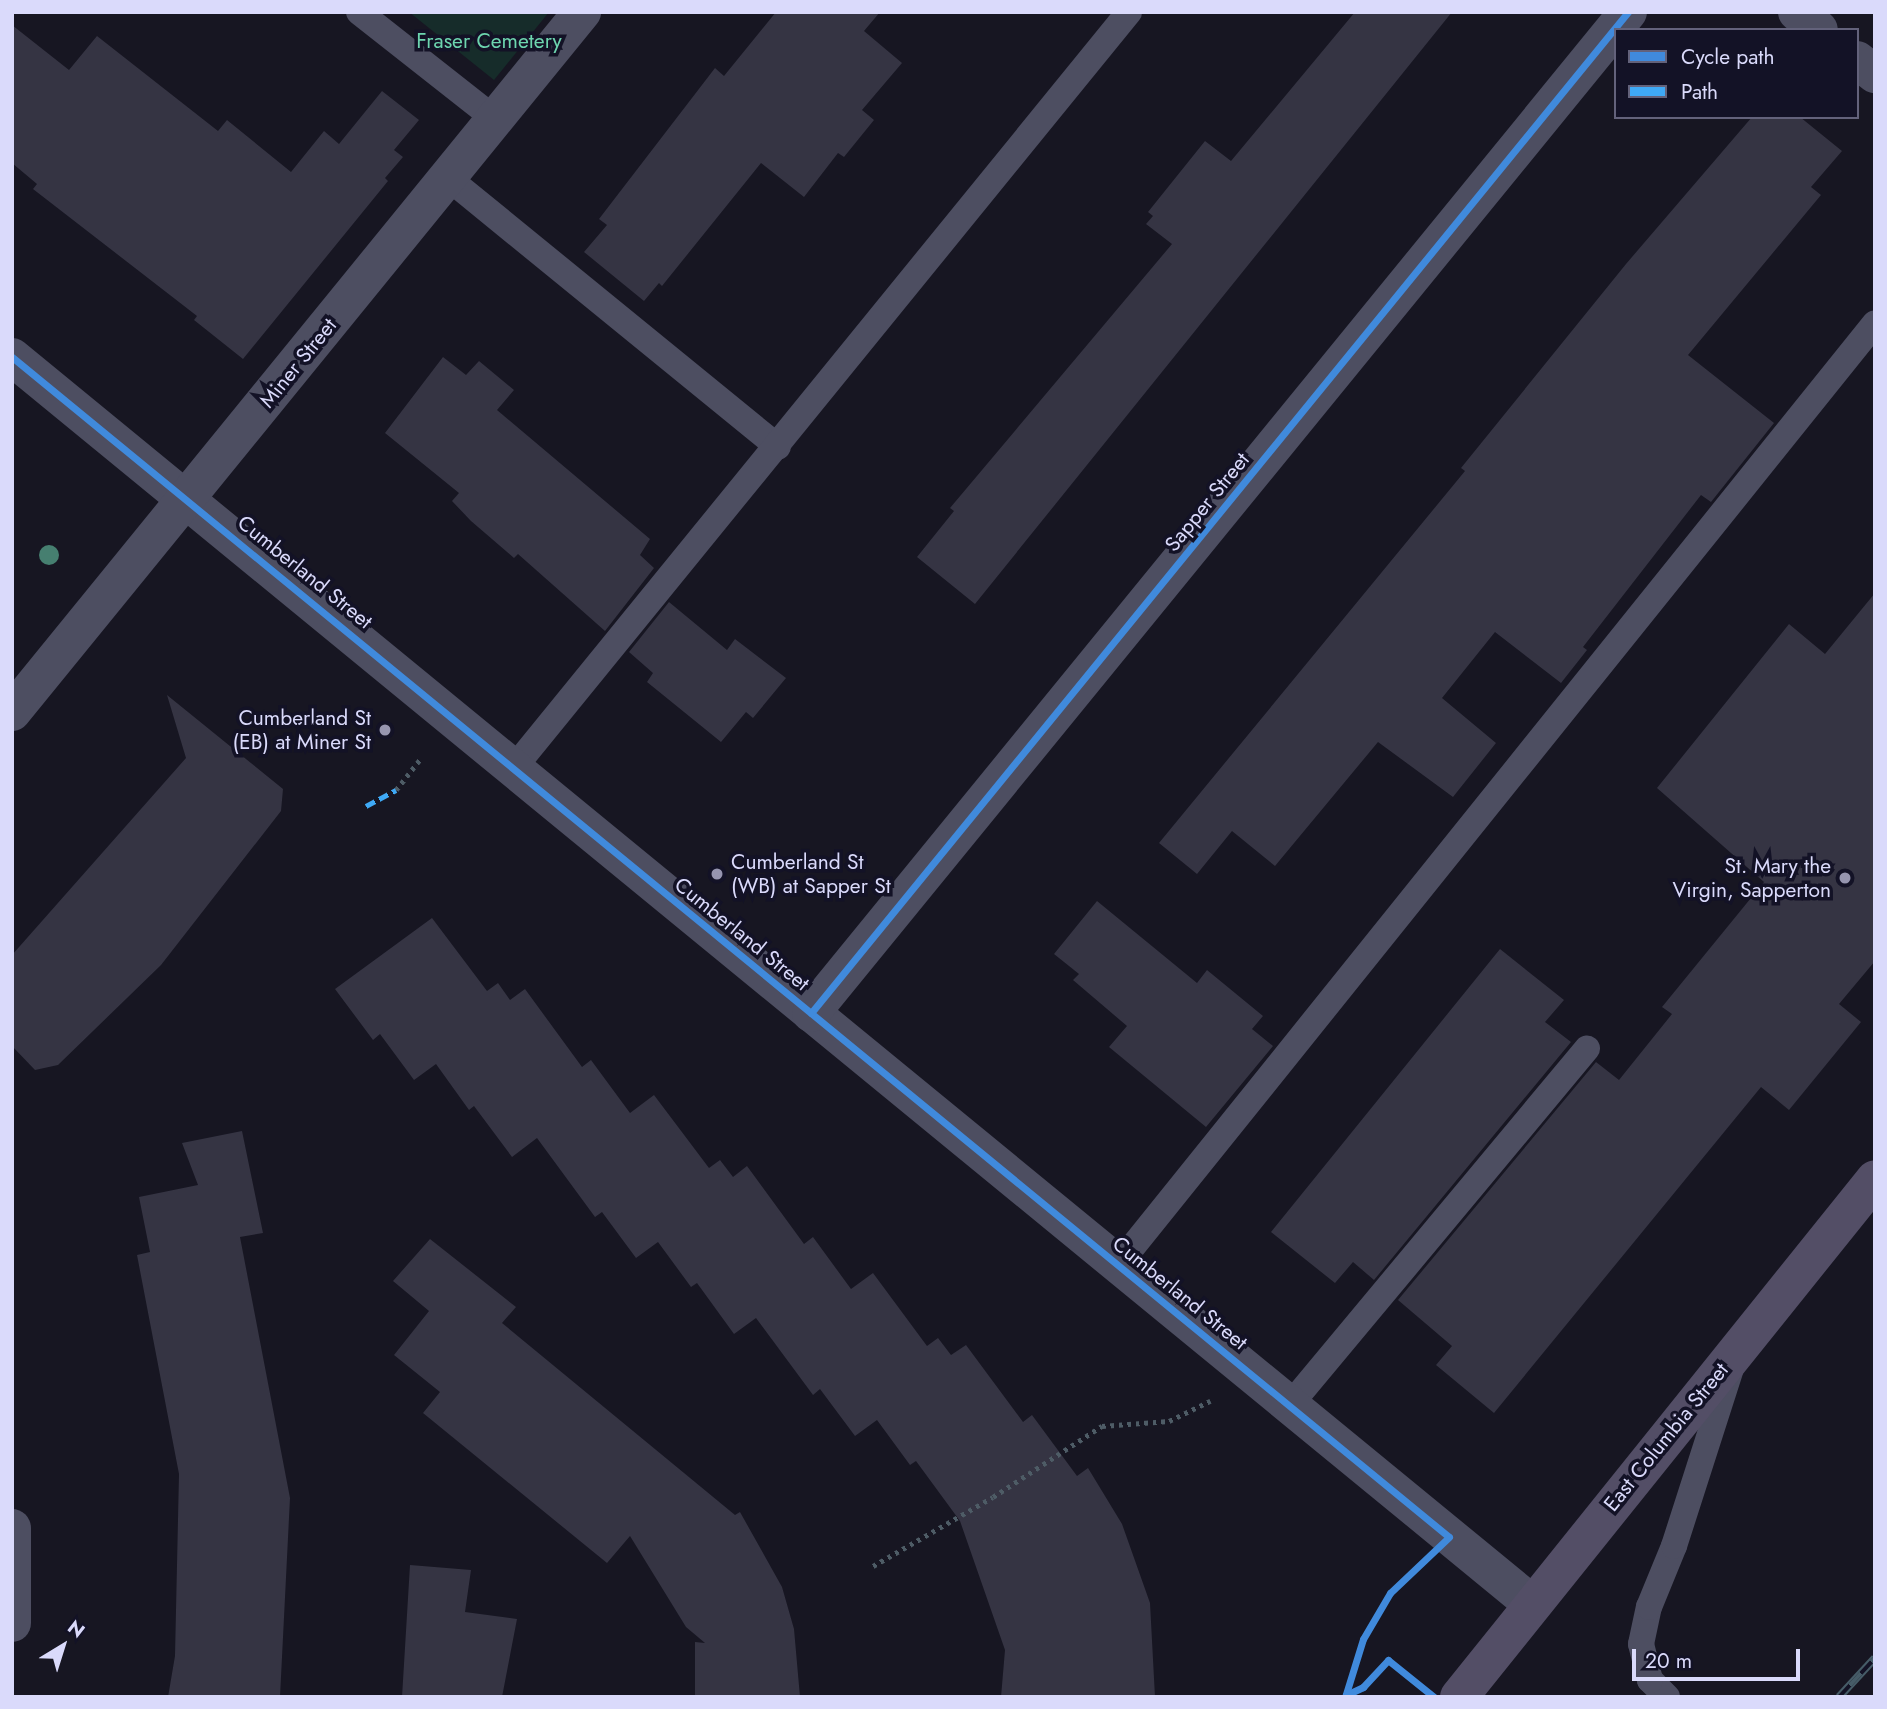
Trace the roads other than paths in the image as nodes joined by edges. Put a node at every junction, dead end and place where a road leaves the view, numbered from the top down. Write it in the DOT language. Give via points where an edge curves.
graph roads {
  1 [pos="359,12"];
  2 [pos="582,12"];
  3 [pos="1129,12"];
  4 [pos="1628,12"];
  5 [pos="1797,12"];
  6 [pos="1615,28"];
  7 [pos="1817,28"];
  8 [pos="1614,29"];
  9 [pos="1859,62"];
  10 [pos="1875,74"];
  11 [pos="495,119"];
  12 [pos="447,177"];
  13 [pos="1875,323"];
  14 [pos="12,357"];
  15 [pos="778,447"];
  16 [pos="187,498"];
  17 [pos="12,712"];
  18 [pos="513,769"];
  19 [pos="811,1013"];
  20 [pos="1587,1048"];
  21 [pos="1875,1180"];
  22 [pos="1118,1265"];
  23 [pos="1738,1349"];
  24 [pos="1290,1405"];
  25 [pos="12,1528"];
  26 [pos="1531,1603"];
  27 [pos="12,1623"];
  28 [pos="1459,1697"];
  29 [pos="1667,1697"];
  1 -- 11 [label="lane"];
  2 -- 11 [label="street, Miner Street"];
  3 -- 15 [label="lane"];
  4 -- 6 [label="street, Sapper Street"];
  5 -- 7 [label="street"];
  8 -- 19 [label="street, Sapper Street"];
  9 -- 10 [label="street"];
  11 -- 12 [label="street, Miner Street"];
  12 -- 15 [label="lane"];
  12 -- 16 [label="street, Miner Street"];
  13 -- 22 [label="lane"];
  14 -- 16 [label="street, Cumberland Street"];
  15 -- 18 [label="lane"];
  16 -- 17 [label="street, Miner Street"];
  16 -- 18 [label="street, Cumberland Street"];
  18 -- 19 [label="street, Cumberland Street"];
  19 -- 22 [label="street, Cumberland Street"];
  20 -- 24 [label="lane"];
  21 -- 23 [label="main road, East Columbia Street"];
  22 -- 24 [label="street, Cumberland Street"];
  23 -- 26 [label="main road, East Columbia Street"];
  23 -- 29 [label="lane" via="1674,1546 1649,1607 1642,1644 1650,1680"];
  24 -- 26 [label="street, Cumberland Street"];
  25 -- 27 [label="street"];
  26 -- 28 [label="main road, East Columbia Street"];
}
